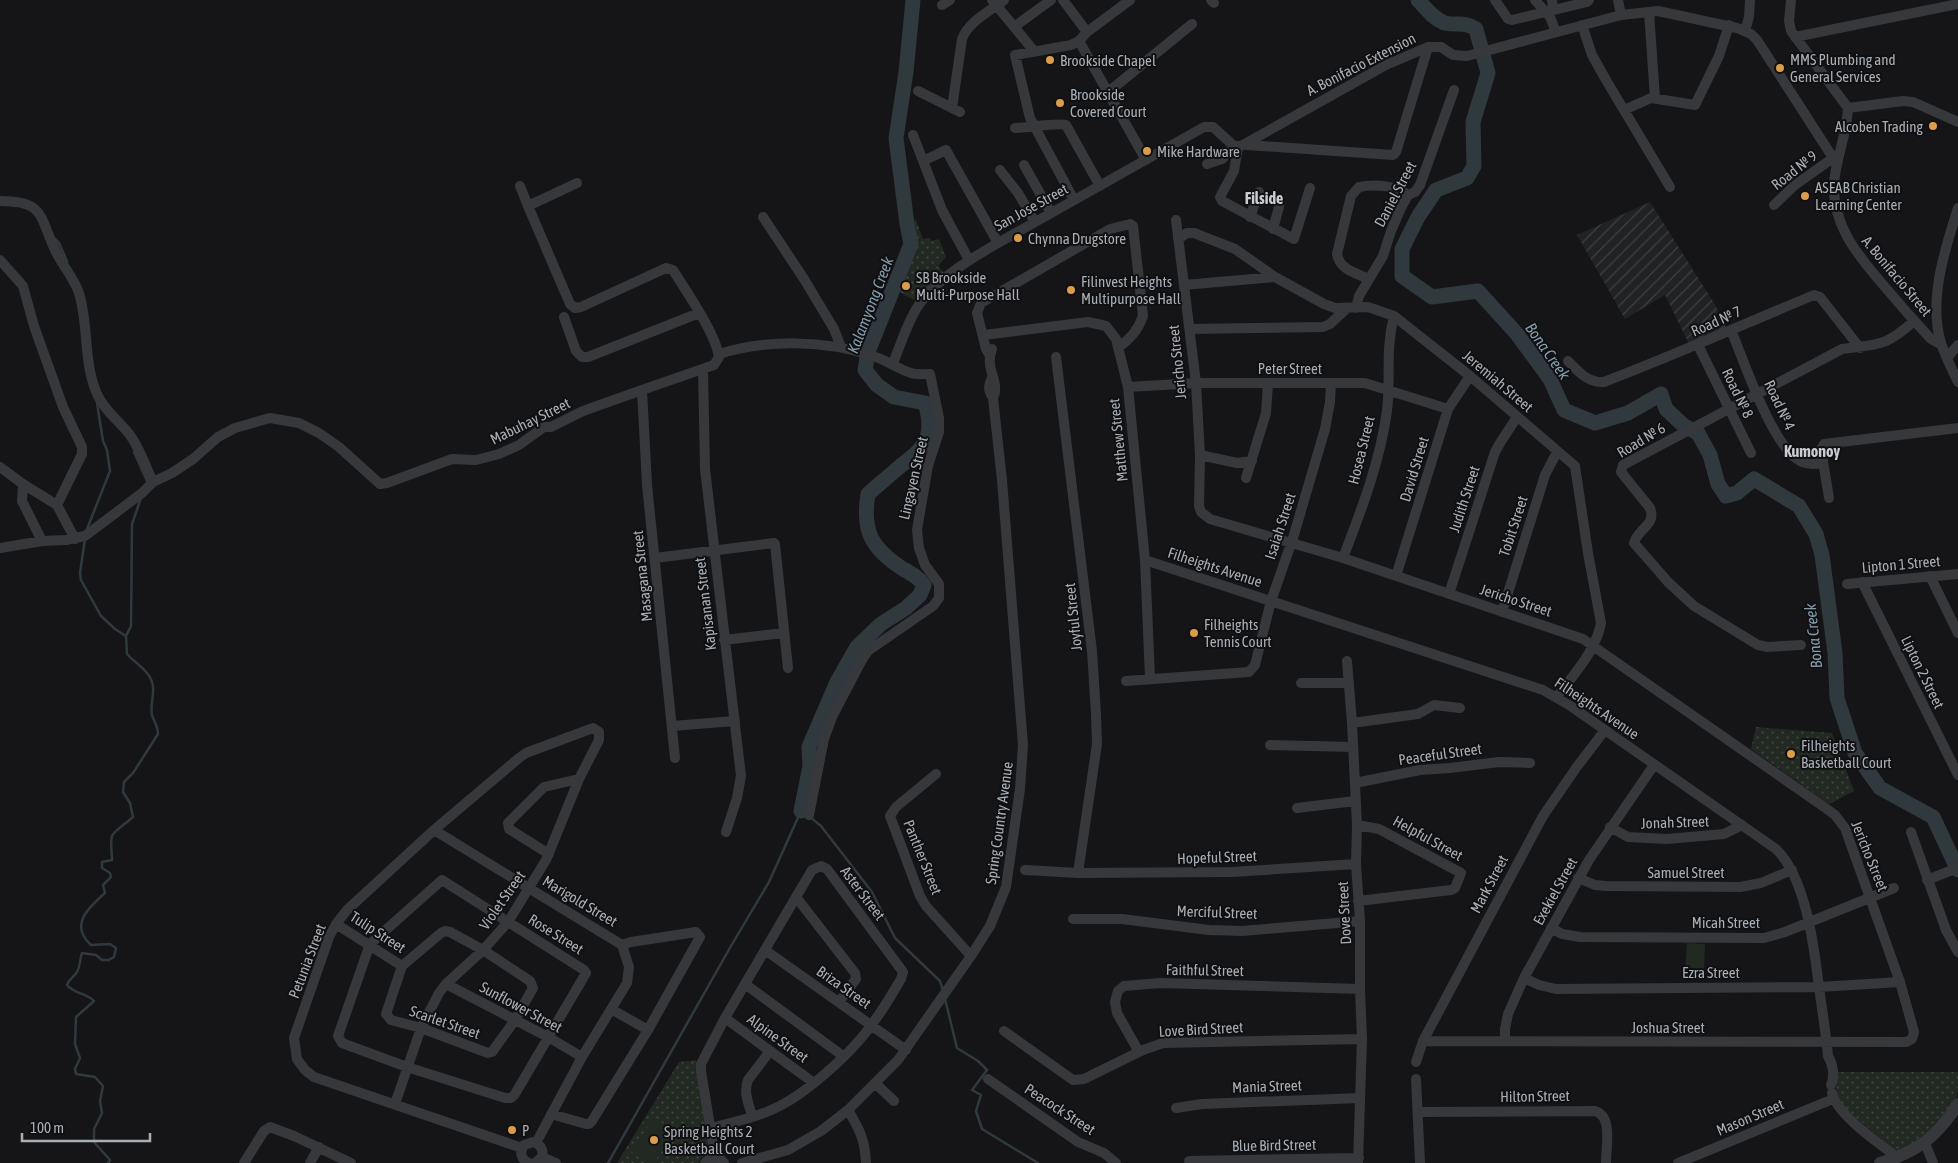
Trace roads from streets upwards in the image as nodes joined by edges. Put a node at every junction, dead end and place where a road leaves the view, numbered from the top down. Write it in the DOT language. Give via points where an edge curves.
graph roads {
  1 [pos="1051,0"];
  2 [pos="1063,0"];
  3 [pos="1130,0"];
  4 [pos="1495,0"];
  5 [pos="1535,0"];
  6 [pos="1589,0"];
  7 [pos="1618,0"];
  8 [pos="1750,0"];
  9 [pos="1791,0"];
  10 [pos="998,2"];
  11 [pos="1958,4"];
  12 [pos="1550,7"];
  13 [pos="1649,12"];
  14 [pos="1621,15"];
  15 [pos="1192,24"];
  16 [pos="1582,25"];
  17 [pos="1729,25"];
  18 [pos="1014,27"];
  19 [pos="1745,31"];
  20 [pos="1087,32"];
  21 [pos="1556,32"];
  22 [pos="1795,37"];
  23 [pos="1078,41"];
  24 [pos="1428,47"];
  25 [pos="1034,51"];
  26 [pos="1454,90"];
  27 [pos="918,91"];
  28 [pos="1107,93"];
  29 [pos="1654,98"];
  30 [pos="1848,108"];
  31 [pos="1624,110"];
  32 [pos="1958,122"];
  33 [pos="1034,127"];
  34 [pos="1015,128"];
  35 [pos="913,135"];
  36 [pos="1239,146"];
  37 [pos="1146,160"];
  38 [pos="923,161"];
  39 [pos="1835,161"];
  40 [pos="1208,164"];
  41 [pos="1024,165"];
  42 [pos="1000,170"];
  43 [pos="577,183"];
  44 [pos="520,186"];
  45 [pos="1100,186"];
  46 [pos="1670,186"];
  47 [pos="1310,188"];
  48 [pos="1259,192"];
  49 [pos="1408,195"];
  50 [pos="1074,200"];
  51 [pos="0,201"];
  52 [pos="1774,205"];
  53 [pos="528,206"];
  54 [pos="1280,206"];
  55 [pos="1958,208"];
  56 [pos="1051,213"];
  57 [pos="763,217"];
  58 [pos="1250,217"];
  59 [pos="1176,220"];
  60 [pos="1035,222"];
  61 [pos="1273,230"];
  62 [pos="1178,239"];
  63 [pos="998,243"];
  64 [pos="0,260"];
  65 [pos="969,260"];
  66 [pos="1275,277"];
  67 [pos="1369,279"];
  68 [pos="1184,285"];
  69 [pos="1351,308"];
  70 [pos="699,313"];
  71 [pos="1394,316"];
  72 [pos="564,317"];
  73 [pos="1914,321"];
  74 [pos="1190,329"];
  75 [pos="1731,330"];
  76 [pos="988,335"];
  77 [pos="1941,342"];
  78 [pos="1698,345"];
  79 [pos="1958,345"];
  80 [pos="841,347"];
  81 [pos="1119,348"];
  82 [pos="1860,348"];
  83 [pos="1056,357"];
  84 [pos="1947,358"];
  85 [pos="717,359"];
  86 [pos="1568,361"];
  87 [pos="893,363"];
  88 [pos="703,370"];
  89 [pos="1470,376"];
  90 [pos="1958,382"];
  91 [pos="1196,383"];
  92 [pos="1331,383"];
  93 [pos="1268,384"];
  94 [pos="1128,387"];
  95 [pos="642,390"];
  96 [pos="1387,390"];
  97 [pos="1758,393"];
  98 [pos="1448,409"];
  99 [pos="1728,409"];
  100 [pos="1517,417"];
  101 [pos="1958,428"];
  102 [pos="1557,452"];
  103 [pos="1751,453"];
  104 [pos="1200,455"];
  105 [pos="1252,460"];
  106 [pos="1823,464"];
  107 [pos="0,467"];
  108 [pos="1246,478"];
  109 [pos="153,482"];
  110 [pos="22,484"];
  111 [pos="1829,498"];
  112 [pos="57,505"];
  113 [pos="75,539"];
  114 [pos="42,541"];
  115 [pos="1291,542"];
  116 [pos="0,548"];
  117 [pos="714,550"];
  118 [pos="655,558"];
  119 [pos="1343,558"];
  120 [pos="1145,560"];
  121 [pos="1958,574"];
  122 [pos="1396,576"];
  123 [pos="1930,576"];
  124 [pos="1862,582"];
  125 [pos="1847,584"];
  126 [pos="1449,594"];
  127 [pos="1271,601"];
  128 [pos="1502,612"];
  129 [pos="1958,633"];
  130 [pos="784,634"];
  131 [pos="724,640"];
  132 [pos="1594,645"];
  133 [pos="1801,645"];
  134 [pos="1347,661"];
  135 [pos="788,668"];
  136 [pos="1150,678"];
  137 [pos="1126,681"];
  138 [pos="1301,683"];
  139 [pos="1349,684"];
  140 [pos="1557,697"];
  141 [pos="1460,708"];
  142 [pos="735,721"];
  143 [pos="1352,723"];
  144 [pos="672,726"];
  145 [pos="593,728"];
  146 [pos="1605,730"];
  147 [pos="1270,745"];
  148 [pos="1353,746"];
  149 [pos="676,758"];
  150 [pos="1530,763"];
  151 [pos="1654,765"];
  152 [pos="936,774"];
  153 [pos="1958,775"];
  154 [pos="579,779"];
  155 [pos="1355,783"];
  156 [pos="1355,801"];
  157 [pos="1297,808"];
  158 [pos="810,815"];
  159 [pos="1357,825"];
  160 [pos="1742,825"];
  161 [pos="1610,827"];
  162 [pos="434,830"];
  163 [pos="726,832"];
  164 [pos="1911,832"];
  165 [pos="549,854"];
  166 [pos="1356,864"];
  167 [pos="1953,869"];
  168 [pos="1024,870"];
  169 [pos="1792,870"];
  170 [pos="1078,874"];
  171 [pos="1578,878"];
  172 [pos="1927,880"];
  173 [pos="530,888"];
  174 [pos="1894,888"];
  175 [pos="796,897"];
  176 [pos="1870,897"];
  177 [pos="1358,901"];
  178 [pos="1072,919"];
  179 [pos="1360,921"];
  180 [pos="508,922"];
  181 [pos="1810,922"];
  182 [pos="336,924"];
  183 [pos="1551,928"];
  184 [pos="370,944"];
  185 [pos="622,945"];
  186 [pos="484,950"];
  187 [pos="765,950"];
  188 [pos="1958,952"];
  189 [pos="971,956"];
  190 [pos="402,966"];
  191 [pos="1524,978"];
  192 [pos="1900,982"];
  193 [pos="446,984"];
  194 [pos="745,984"];
  195 [pos="1819,987"];
  196 [pos="1360,989"];
  197 [pos="838,1002"];
  198 [pos="611,1009"];
  199 [pos="725,1018"];
  200 [pos="515,1020"];
  201 [pos="872,1025"];
  202 [pos="421,1028"];
  203 [pos="648,1030"];
  204 [pos="1004,1031"];
  205 [pos="548,1037"];
  206 [pos="1912,1038"];
  207 [pos="1362,1039"];
  208 [pos="1423,1041"];
  209 [pos="1505,1041"];
  210 [pos="1827,1042"];
  211 [pos="906,1050"];
  212 [pos="770,1051"];
  213 [pos="1139,1052"];
  214 [pos="844,1056"];
  215 [pos="582,1057"];
  216 [pos="1416,1062"];
  217 [pos="407,1067"];
  218 [pos="988,1079"];
  219 [pos="1416,1079"];
  220 [pos="814,1083"];
  221 [pos="876,1084"];
  222 [pos="1360,1098"];
  223 [pos="1833,1099"];
  224 [pos="894,1101"];
  225 [pos="395,1104"];
  226 [pos="1958,1104"];
  227 [pos="1176,1108"];
  228 [pos="848,1110"];
  229 [pos="1418,1112"];
  230 [pos="551,1114"];
  231 [pos="752,1116"];
  232 [pos="709,1129"];
  233 [pos="536,1143"];
  234 [pos="1924,1144"];
  235 [pos="319,1148"];
  236 [pos="522,1148"];
  237 [pos="715,1157"];
  238 [pos="1898,1158"];
  239 [pos="1189,1161"];
  240 [pos="1358,1161"];
  241 [pos="531,1162"];
  242 [pos="244,1163"];
  243 [pos="310,1163"];
  244 [pos="351,1163"];
  245 [pos="556,1163"];
  246 [pos="705,1163"];
  247 [pos="724,1163"];
  248 [pos="742,1163"];
  249 [pos="866,1163"];
  250 [pos="1116,1163"];
  251 [pos="1420,1163"];
  252 [pos="1606,1163"];
  253 [pos="1678,1163"];
  254 [pos="1880,1163"];
  255 [pos="1933,1163"];
  1 -- 18 [label="street"];
  2 -- 20 [label="street"];
  3 -- 20 [label="street"];
  4 -- 12 [label="street" via="1510,20"];
  5 -- 12 [label="street"];
  6 -- 12 [label="street"];
  7 -- 14 [label="street"];
  8 -- 19 [label="street"];
  9 -- 22 [label="street" via="1788,22"];
  10 -- 18 [label="street"];
  10 -- 27 [label="street" via="965,32 956,110"];
  11 -- 22 [label="street"];
  12 -- 21 [label="street"];
  13 -- 14 [label="street, A. Bonifacio Extension"];
  13 -- 17 [label="street, A. Bonifacio Extension"];
  13 -- 29 [label="street"];
  14 -- 16 [label="street, A. Bonifacio Extension"];
  15 -- 28 [label="street"];
  16 -- 21 [label="street, A. Bonifacio Extension"];
  16 -- 31 [label="street" via="1592,55"];
  17 -- 19 [label="street, A. Bonifacio Extension"];
  17 -- 29 [label="street" via="1719,56 1696,104 1692,106"];
  18 -- 25 [label="street"];
  19 -- 39 [label="street, A. Bonifacio Extension" via="1757,40"];
  20 -- 23 [label="street"];
  21 -- 24 [label="street, A. Bonifacio Extension" via="1460,57 1441,47"];
  22 -- 30 [label="street"];
  23 -- 25 [label="street"];
  23 -- 28 [label="street"];
  24 -- 36 [label="street, A. Bonifacio Extension" via="1380,68"];
  24 -- 36 [label="street" via="1393,155"];
  25 -- 33 [label="street" via="1015,55"];
  26 -- 49 [label="street, Daniel Street" via="1420,186"];
  28 -- 37 [label="street"];
  29 -- 31 [label="street"];
  30 -- 32 [label="street" via="1913,102"];
  30 -- 39 [label="street, A. Bonifacio Street"];
  31 -- 46 [label="street"];
  33 -- 34 [label="street"];
  33 -- 45 [label="street" via="1056,123 1066,125"];
  33 -- 50 [label="street"];
  35 -- 38 [label="street"];
  36 -- 37 [label="street, San Jose Street" via="1213,127 1204,127"];
  36 -- 40 [label="street, A. Bonifacio Extension" via="1222,159"];
  36 -- 58 [label="street" via="1234,171 1220,199"];
  37 -- 45 [label="street, San Jose Street"];
  38 -- 63 [label="street" via="946,150"];
  38 -- 65 [label="street" via="942,210"];
  39 -- 52 [label="street, Road № 9" via="1795,185"];
  39 -- 73 [label="street, A. Bonifacio Street" via="1836,206 1848,241"];
  41 -- 56 [label="street"];
  42 -- 60 [label="street"];
  43 -- 53 [label="street"];
  44 -- 53 [label="street"];
  45 -- 50 [label="street, San Jose Street"];
  47 -- 61 [label="street" via="1294,239"];
  48 -- 58 [label="street"];
  49 -- 67 [label="street, Daniel Street" via="1383,256"];
  49 -- 67 [label="street" via="1387,187 1368,185 1358,187 1351,196 1337,254 1338,262"];
  50 -- 56 [label="street, San Jose Street"];
  51 -- 109 [label="street" via="34,207 41,216 79,291 97,395 129,434"];
  53 -- 70 [label="street" via="570,304 575,308 666,268 673,270"];
  54 -- 61 [label="street"];
  55 -- 77 [label="street" via="1940,272 1938,314"];
  56 -- 60 [label="street, San Jose Street"];
  57 -- 80 [label="street" via="804,279"];
  58 -- 61 [label="street"];
  59 -- 62 [label="street, Jericho Street"];
  60 -- 63 [label="street, San Jose Street"];
  62 -- 66 [label="street, Jeremiah Street" via="1194,233 1208,237 1235,249"];
  62 -- 68 [label="street, Jericho Street"];
  63 -- 65 [label="street, San Jose Street"];
  64 -- 112 [label="street" via="23,286 63,407 82,447 82,454"];
  65 -- 87 [label="street, San Jose Street" via="920,303"];
  66 -- 68 [label="street"];
  66 -- 69 [label="street, Jeremiah Street" via="1324,304"];
  67 -- 69 [label="street, Daniel Street"];
  68 -- 74 [label="street, Jericho Street"];
  69 -- 71 [label="street, Jeremiah Street" via="1368,307"];
  69 -- 74 [label="street, Daniel Street" via="1323,328"];
  70 -- 72 [label="street" via="588,357 582,357 576,351"];
  70 -- 85 [label="street"];
  71 -- 89 [label="street, Jeremiah Street"];
  71 -- 96 [label="street, Hosea Street" via="1389,335"];
  73 -- 77 [label="street, A. Bonifacio Street" via="1931,339"];
  73 -- 82 [label="street, Road № 6" via="1890,340"];
  74 -- 91 [label="street, Jericho Street"];
  75 -- 78 [label="street, Road № 7"];
  75 -- 82 [label="street, Road № 7" via="1818,295"];
  75 -- 97 [label="street, Road № 4"];
  76 -- 81 [label="street, Matthew Street" via="1088,322 1106,326 1116,338"];
  76 -- 81 [label="street, Spring Country Avenue" via="977,313 981,303 1110,229 1130,224 1133,226 1143,316 1130,339"];
  76 -- 189 [label="street, Spring Country Avenue" via="986,350 996,388 993,398 1023,745 1006,887 990,926"];
  77 -- 84 [label="street"];
  78 -- 86 [label="street, Road № 7" via="1604,382 1595,383 1587,379"];
  78 -- 99 [label="street, Road № 8"];
  79 -- 84 [label="street"];
  80 -- 85 [label="street, Mabuhay Street" via="750,345"];
  80 -- 87 [label="street, Mabuhay Street"];
  81 -- 94 [label="street, Matthew Street"];
  82 -- 97 [label="street, Road № 6" via="1842,348"];
  83 -- 170 [label="street, Joyful Street" via="1090,632 1096,714 1097,744"];
  84 -- 90 [label="street"];
  85 -- 88 [label="street, Mabuhay Street"];
  87 -- 158 [label="street, Lingayen Street" via="909,373 930,374 934,392 939,432 928,466 917,530 925,565 939,584 939,598 933,606 868,651 863,658 824,739"];
  88 -- 95 [label="street, Mabuhay Street"];
  88 -- 117 [label="street, Kapisanan Street" via="705,469"];
  89 -- 98 [label="street, David Street"];
  89 -- 100 [label="street, Jeremiah Street"];
  91 -- 93 [label="street, Peter Street"];
  91 -- 94 [label="street, Peter Street"];
  91 -- 104 [label="street, Jericho Street"];
  92 -- 93 [label="street, Peter Street"];
  92 -- 96 [label="street, Peter Street" via="1365,383"];
  92 -- 115 [label="street, Isaiah Street" via="1325,429"];
  93 -- 105 [label="street" via="1266,413"];
  94 -- 120 [label="street, Matthew Street"];
  95 -- 109 [label="street, Mabuhay Street" via="540,429 519,445 499,454 476,460 452,459 386,484 373,479 340,447 314,430 292,421 270,418 235,428 218,437 193,459"];
  95 -- 118 [label="street, Masagana Street"];
  96 -- 98 [label="street, Peter Street"];
  96 -- 119 [label="street, Hosea Street" via="1384,429 1376,461"];
  97 -- 99 [label="street, Road № 6"];
  97 -- 106 [label="street, Road № 4" via="1777,434 1792,455 1801,462"];
  98 -- 122 [label="street, David Street"];
  99 -- 103 [label="street, Road № 8"];
  99 -- 133 [label="street, Road № 6" via="1623,465 1621,472 1652,513 1650,522 1634,543 1684,598 1735,632 1767,647"];
  100 -- 102 [label="street, Jeremiah Street"];
  100 -- 126 [label="street, Judith Street" via="1495,452"];
  101 -- 106 [label="street" via="1824,444 1821,449"];
  102 -- 128 [label="street, Tobit Street" via="1545,475"];
  102 -- 132 [label="street, Jeremiah Street" via="1575,466 1577,474 1600,612 1599,634"];
  104 -- 105 [label="street" via="1237,463"];
  104 -- 115 [label="street, Jericho Street" via="1198,506 1206,517"];
  105 -- 108 [label="street"];
  106 -- 111 [label="street"];
  107 -- 110 [label="street"];
  109 -- 113 [label="street, Mabuhay Street" via="94,530"];
  110 -- 112 [label="street"];
  110 -- 114 [label="street" via="22,501"];
  112 -- 113 [label="street"];
  113 -- 114 [label="street"];
  114 -- 116 [label="street"];
  115 -- 119 [label="street, Jericho Street"];
  115 -- 127 [label="street, Isaiah Street"];
  117 -- 118 [label="street"];
  117 -- 130 [label="street" via="775,544"];
  117 -- 131 [label="street, Kapisanan Street"];
  118 -- 144 [label="street, Masagana Street"];
  119 -- 122 [label="street, Jericho Street"];
  120 -- 127 [label="street, Filheights Avenue"];
  120 -- 136 [label="street, Matthew Street"];
  121 -- 123 [label="street, Lipton 1 Street"];
  122 -- 126 [label="street, Jericho Street"];
  123 -- 124 [label="street, Lipton 1 Street"];
  123 -- 129 [label="street"];
  124 -- 125 [label="street, Lipton 1 Street"];
  124 -- 153 [label="street, Lipton 2 Street"];
  126 -- 128 [label="street, Jericho Street"];
  127 -- 136 [label="street, Isaiah Street" via="1254,665 1249,672"];
  127 -- 140 [label="street, Filheights Avenue"];
  128 -- 132 [label="street, Jericho Street"];
  130 -- 131 [label="street"];
  130 -- 135 [label="street"];
  131 -- 142 [label="street, Kapisanan Street"];
  132 -- 140 [label="street, Jeremiah Street"];
  132 -- 176 [label="street, Jericho Street" via="1835,815 1845,828"];
  134 -- 139 [label="street, Dove Street"];
  136 -- 137 [label="street, Isaiah Street"];
  138 -- 139 [label="street"];
  139 -- 143 [label="street, Dove Street"];
  140 -- 146 [label="street, Filheights Avenue"];
  141 -- 143 [label="street" via="1434,705 1418,714"];
  142 -- 144 [label="street"];
  142 -- 163 [label="street, Kapisanan Street" via="741,776"];
  143 -- 148 [label="street, Dove Street"];
  144 -- 149 [label="street, Masagana Street"];
  145 -- 154 [label="street, Violet Street" via="599,732 599,740"];
  145 -- 162 [label="street, Petunia Street" via="518,758"];
  146 -- 151 [label="street, Filheights Avenue"];
  146 -- 208 [label="street, Mark Street" via="1543,816"];
  147 -- 148 [label="street"];
  148 -- 155 [label="street, Dove Street"];
  150 -- 155 [label="street, Peaceful Street" via="1499,762 1420,770"];
  151 -- 160 [label="street, Filheights Avenue"];
  151 -- 161 [label="street, Exekiel Street"];
  152 -- 189 [label="street, Panther Street" via="896,806 890,816 920,896"];
  154 -- 165 [label="street, Violet Street"];
  154 -- 165 [label="street" via="544,787 508,823 509,830"];
  155 -- 156 [label="street, Dove Street"];
  156 -- 157 [label="street"];
  156 -- 159 [label="street, Dove Street"];
  159 -- 166 [label="street, Dove Street"];
  159 -- 177 [label="street, Helpful Street" via="1379,829 1461,873 1451,890"];
  160 -- 161 [label="street, Jonah Street" via="1724,834 1667,839 1628,838"];
  160 -- 169 [label="street, Filheights Avenue" via="1776,849"];
  161 -- 171 [label="street, Exekiel Street"];
  162 -- 173 [label="street, Marigold Street"];
  162 -- 182 [label="street, Petunia Street"];
  164 -- 172 [label="street"];
  165 -- 173 [label="street, Violet Street"];
  166 -- 170 [label="street, Hopeful Street" via="1232,872"];
  166 -- 177 [label="street, Dove Street"];
  167 -- 172 [label="street"];
  168 -- 170 [label="street, Hopeful Street"];
  169 -- 171 [label="street, Samuel Street" via="1762,883 1740,887 1595,886"];
  169 -- 181 [label="street, Filheights Avenue"];
  171 -- 183 [label="street, Exekiel Street"];
  172 -- 188 [label="street"];
  173 -- 180 [label="street, Violet Street"];
  173 -- 185 [label="street, Marigold Street"];
  174 -- 176 [label="street, Micah Street"];
  175 -- 187 [label="street, Aster Street"];
  175 -- 197 [label="street" via="855,973 856,979"];
  175 -- 201 [label="street, Aster Street" via="812,870 821,866 827,869 903,972"];
  176 -- 181 [label="street, Micah Street"];
  176 -- 192 [label="street, Jericho Street"];
  177 -- 179 [label="street, Dove Street"];
  178 -- 179 [label="street, Merciful Street" via="1122,918 1199,929 1242,931"];
  179 -- 196 [label="street, Dove Street"];
  180 -- 184 [label="street, Rose Street" via="442,880"];
  180 -- 186 [label="street, Violet Street"];
  180 -- 205 [label="street, Rose Street" via="586,973"];
  181 -- 183 [label="street, Micah Street" via="1764,938 1580,937"];
  181 -- 195 [label="street, Filheights Avenue"];
  182 -- 184 [label="street, Tulip Street"];
  182 -- 225 [label="street, Petunia Street" via="294,1038 297,1059 314,1077"];
  183 -- 191 [label="street, Exekiel Street"];
  184 -- 190 [label="street, Tulip Street"];
  184 -- 217 [label="street, Rose Street" via="339,1040"];
  185 -- 198 [label="street, Marigold Street" via="629,975"];
  185 -- 203 [label="street" via="696,932 700,937"];
  186 -- 190 [label="street, Scarlet Street" via="445,931"];
  186 -- 193 [label="street, Violet Street"];
  186 -- 200 [label="street, Scarlet Street" via="532,984 533,988"];
  187 -- 194 [label="street, Aster Street"];
  187 -- 197 [label="street, Briza Street"];
  189 -- 211 [label="street, Spring Country Avenue"];
  190 -- 202 [label="street, Scarlet Street" via="386,1014 391,1020"];
  191 -- 195 [label="street, Ezra Street" via="1556,989"];
  191 -- 209 [label="street, Exekiel Street" via="1508,1014"];
  192 -- 195 [label="street, Ezra Street"];
  192 -- 206 [label="street, Jericho Street" via="1914,1032"];
  193 -- 200 [label="street, Sunflower Street"];
  193 -- 202 [label="street, Violet Street"];
  194 -- 199 [label="street, Aster Street"];
  194 -- 214 [label="street"];
  195 -- 210 [label="street, Filheights Avenue"];
  196 -- 207 [label="street, Dove Street"];
  196 -- 213 [label="street, Faithful Street" via="1160,983 1124,986 1118,991 1115,1002 1117,1013"];
  197 -- 201 [label="street, Briza Street"];
  198 -- 203 [label="street"];
  198 -- 215 [label="street, Marigold Street"];
  199 -- 212 [label="street, Alpine Street"];
  199 -- 232 [label="street, Aster Street" via="701,1064"];
  200 -- 202 [label="street, Scarlet Street" via="492,1052"];
  200 -- 205 [label="street, Sunflower Street"];
  201 -- 211 [label="street, Briza Street"];
  201 -- 214 [label="street, Aster Street"];
  202 -- 217 [label="street, Violet Street"];
  203 -- 230 [label="street" via="589,1124"];
  204 -- 213 [label="street, Love Bird Street" via="1073,1080 1084,1079"];
  205 -- 215 [label="street, Sunflower Street"];
  205 -- 217 [label="street, Rose Street" via="511,1098"];
  206 -- 210 [label="street, Joshua Street" via="1906,1042"];
  207 -- 213 [label="street, Love Bird Street" via="1163,1043"];
  207 -- 222 [label="street, Dove Street"];
  208 -- 209 [label="street, Joshua Street"];
  208 -- 216 [label="street, Mark Street"];
  209 -- 210 [label="street, Joshua Street"];
  210 -- 223 [label="street, Filheights Avenue"];
  211 -- 221 [label="street, Spring Country Avenue"];
  212 -- 220 [label="street, Alpine Street"];
  212 -- 231 [label="street" via="746,1086"];
  214 -- 220 [label="street, Aster Street"];
  215 -- 230 [label="street, Marigold Street"];
  217 -- 225 [label="street, Violet Street"];
  218 -- 250 [label="street, Peacock Street" via="1078,1142 1104,1153"];
  219 -- 229 [label="street"];
  220 -- 231 [label="street, Aster Street" via="771,1111"];
  221 -- 224 [label="street"];
  221 -- 228 [label="street, Spring Country Avenue"];
  222 -- 227 [label="street, Mania Street" via="1202,1104"];
  222 -- 240 [label="street, Dove Street"];
  223 -- 238 [label="street" via="1844,1114"];
  223 -- 253 [label="street, Mason Street"];
  225 -- 236 [label="street, Petunia Street"];
  226 -- 234 [label="street" via="1949,1119"];
  228 -- 248 [label="street, Spring Country Avenue" via="788,1150"];
  228 -- 249 [label="street" via="862,1133"];
  229 -- 251 [label="street"];
  229 -- 252 [label="street, Hilton Street" via="1595,1111 1606,1121"];
  230 -- 233 [label="street, Marigold Street"];
  231 -- 232 [label="street, Aster Street"];
  232 -- 237 [label="street, Aster Street"];
  233 -- 236 [label="street" via="530,1142"];
  233 -- 241 [label="street" via="542,1150"];
  234 -- 238 [label="street"];
  234 -- 255 [label="street"];
  235 -- 242 [label="street" via="266,1128"];
  235 -- 243 [label="street"];
  235 -- 244 [label="street"];
  236 -- 241 [label="street" via="521,1156"];
  237 -- 246 [label="street"];
  237 -- 247 [label="street"];
  238 -- 254 [label="street"];
  239 -- 240 [label="street, Blue Bird Street"];
  241 -- 245 [label="street"];
}
